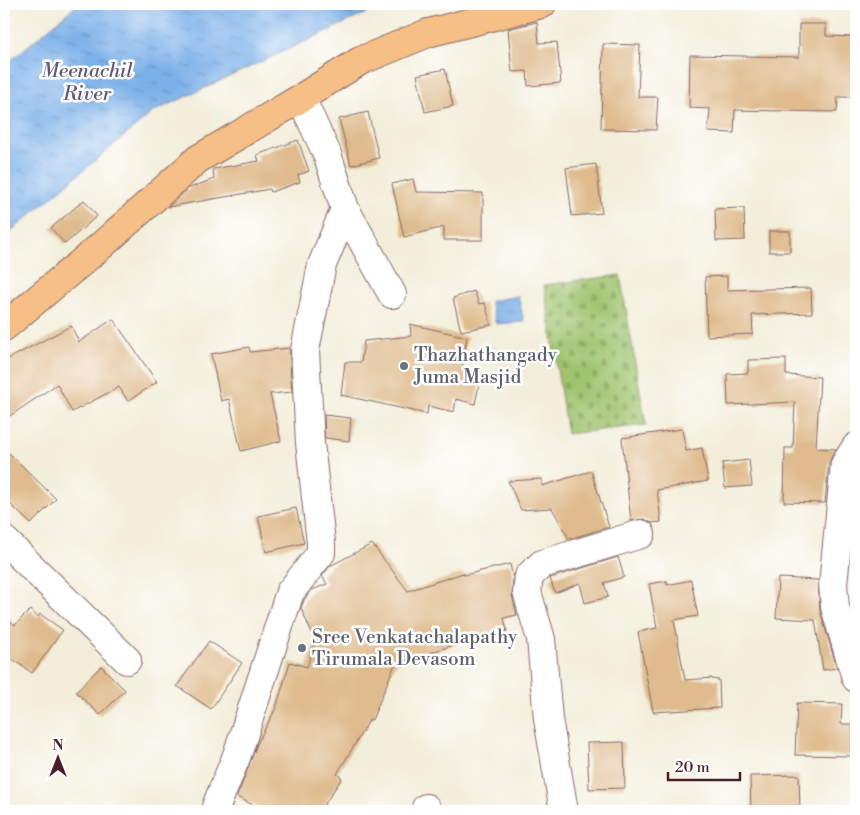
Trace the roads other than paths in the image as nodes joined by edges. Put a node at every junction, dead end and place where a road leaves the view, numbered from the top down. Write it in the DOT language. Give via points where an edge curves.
graph roads {
  1 [pos="542,4"];
  2 [pos="301,98"];
  3 [pos="345,209"];
  4 [pos="392,294"];
  5 [pos="4,327"];
  6 [pos="856,447"];
  7 [pos="641,534"];
  8 [pos="4,540"];
  9 [pos="127,660"];
  10 [pos="856,678"];
  11 [pos="215,811"];
  12 [pos="564,811"];
  1 -- 2 [label="main road" via="428,33 360,61"];
  2 -- 3 [label="street" via="327,154"];
  2 -- 5 [label="main road" via="198,159"];
  3 -- 4 [label="street"];
  3 -- 11 [label="street" via="322,264 305,350 320,553 290,592 237,755"];
  6 -- 10 [label="street" via="846,464 833,585 835,607"];
  7 -- 12 [label="street" via="542,564 529,576 527,592 541,639 548,719"];
  8 -- 9 [label="street"];
}
